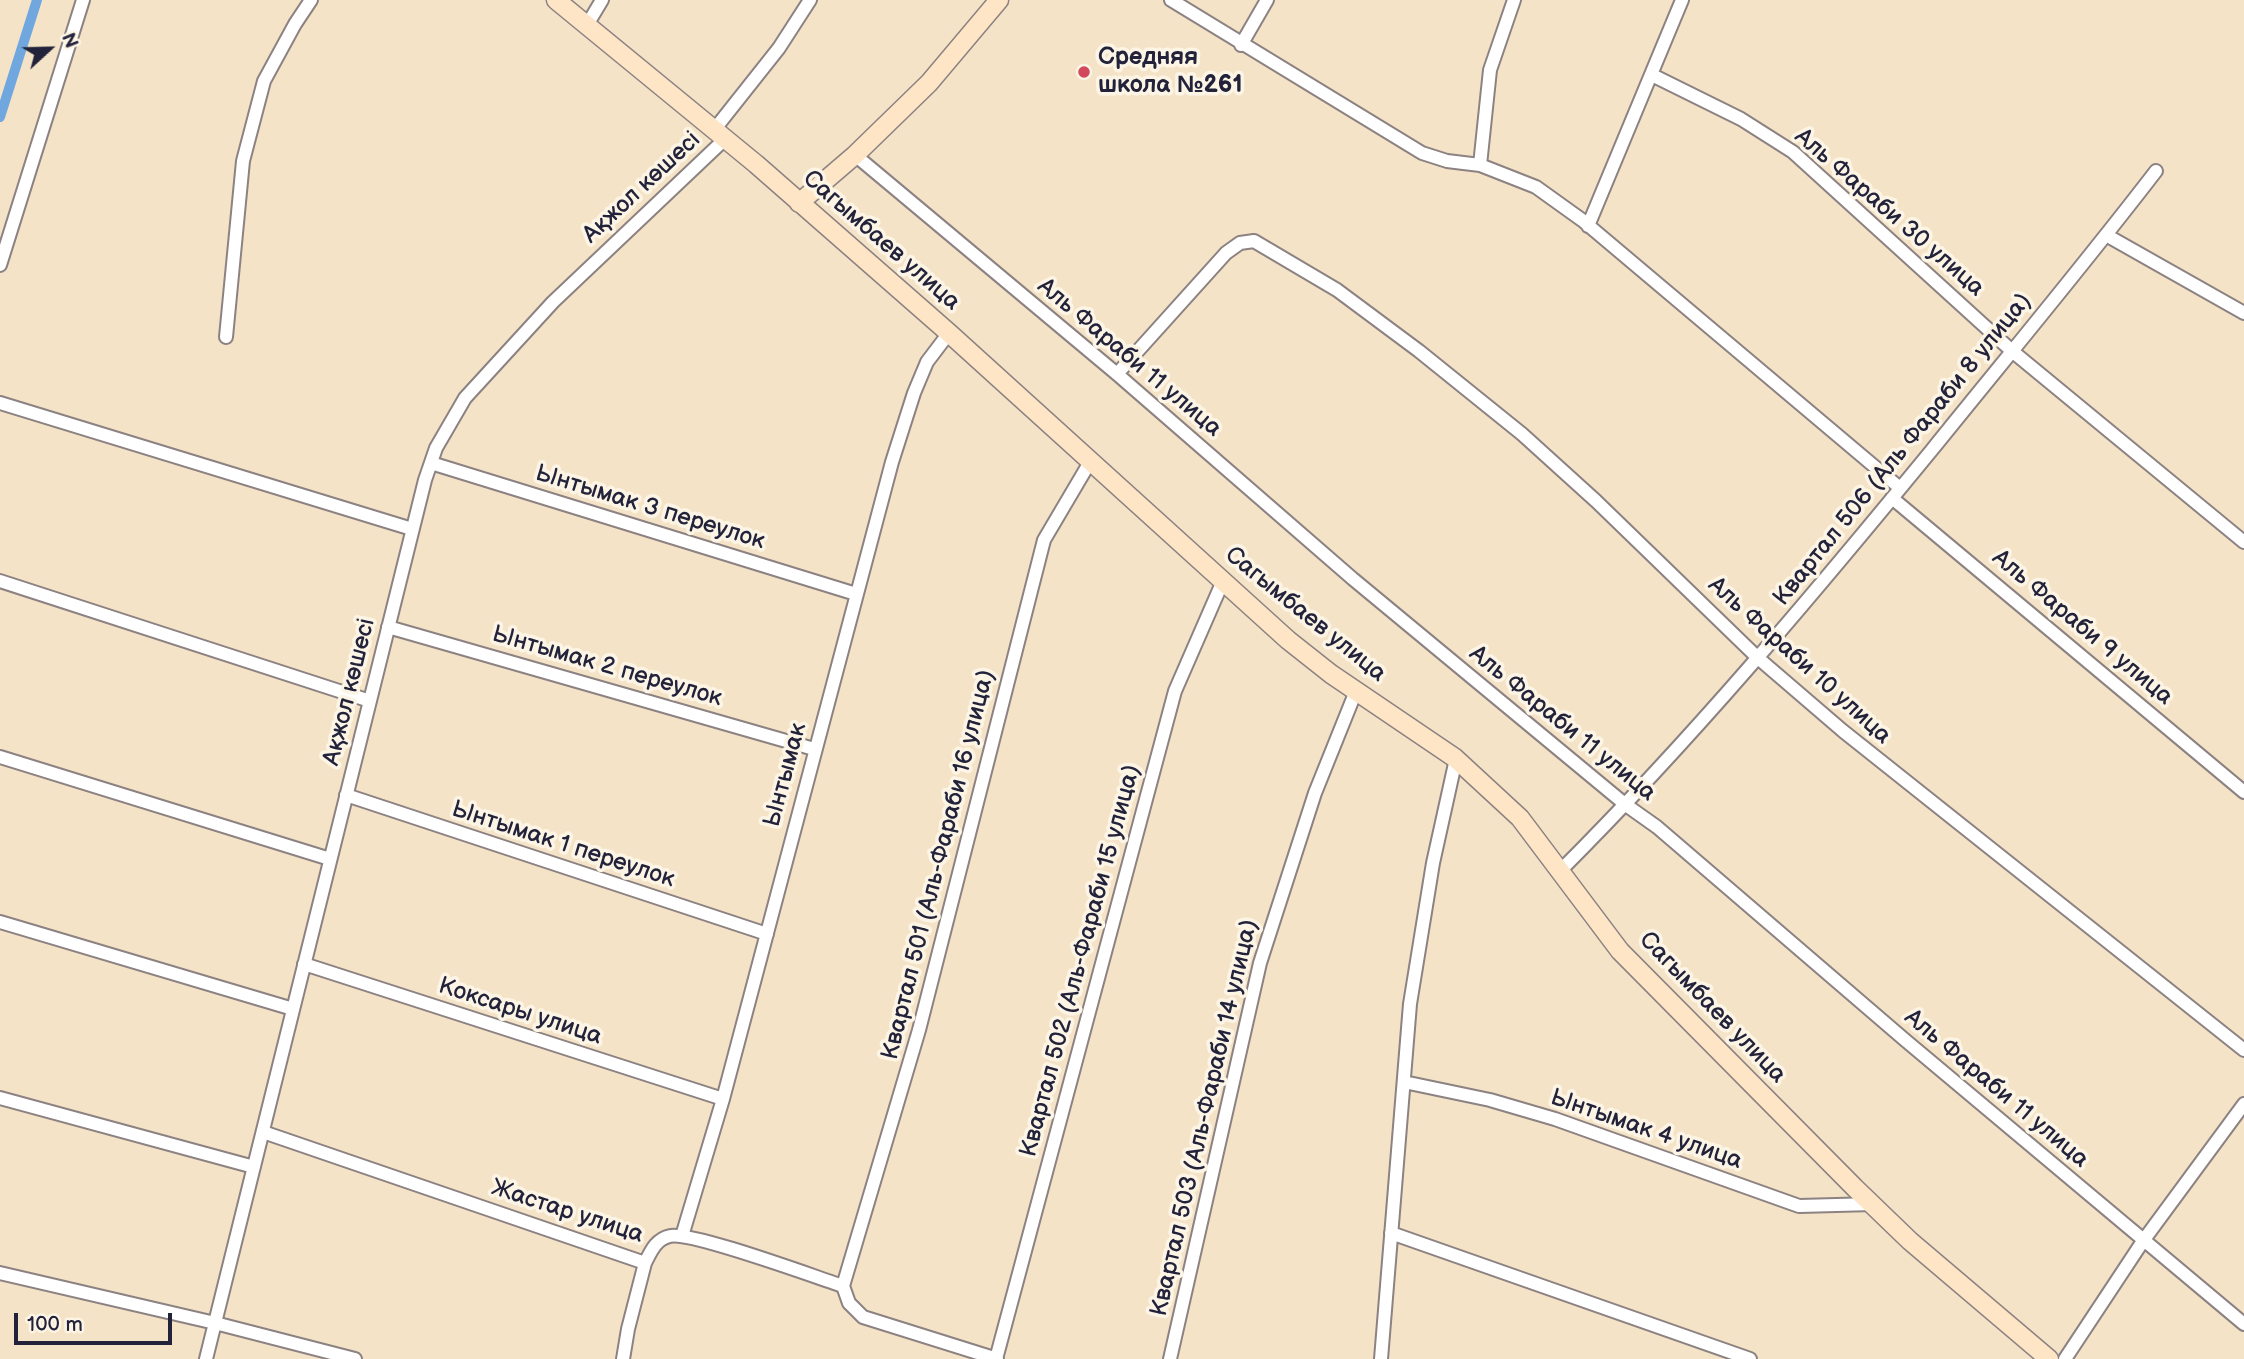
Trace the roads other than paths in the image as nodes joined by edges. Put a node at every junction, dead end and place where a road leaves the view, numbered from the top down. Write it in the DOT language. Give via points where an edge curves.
graph roads {
  1 [pos="83,0"];
  2 [pos="310,0"];
  3 [pos="556,0"];
  4 [pos="602,0"];
  5 [pos="810,0"];
  6 [pos="999,0"];
  7 [pos="1171,0"];
  8 [pos="1267,0"];
  9 [pos="1514,0"];
  10 [pos="1682,0"];
  11 [pos="587,25"];
  12 [pos="1241,44"];
  13 [pos="1652,75"];
  14 [pos="720,134"];
  15 [pos="855,155"];
  16 [pos="1480,165"];
  17 [pos="2156,171"];
  18 [pos="799,202"];
  19 [pos="1588,226"];
  20 [pos="2106,235"];
  21 [pos="0,265"];
  22 [pos="2244,313"];
  23 [pos="949,333"];
  24 [pos="226,337"];
  25 [pos="2012,351"];
  26 [pos="1117,373"];
  27 [pos="0,403"];
  28 [pos="1090,462"];
  29 [pos="431,463"];
  30 [pos="1896,493"];
  31 [pos="412,529"];
  32 [pos="2244,542"];
  33 [pos="0,581"];
  34 [pos="1223,581"];
  35 [pos="856,594"];
  36 [pos="388,627"];
  37 [pos="1758,658"];
  38 [pos="1356,691"];
  39 [pos="370,701"];
  40 [pos="814,749"];
  41 [pos="0,757"];
  42 [pos="1456,760"];
  43 [pos="2244,792"];
  44 [pos="346,795"];
  45 [pos="1626,805"];
  46 [pos="330,859"];
  47 [pos="1560,871"];
  48 [pos="0,922"];
  49 [pos="767,934"];
  50 [pos="304,964"];
  51 [pos="293,1009"];
  52 [pos="2244,1050"];
  53 [pos="1404,1082"];
  54 [pos="0,1098"];
  55 [pos="723,1099"];
  56 [pos="2244,1104"];
  57 [pos="262,1132"];
  58 [pos="254,1167"];
  59 [pos="1874,1204"];
  60 [pos="1391,1233"];
  61 [pos="682,1236"];
  62 [pos="2143,1241"];
  63 [pos="645,1263"];
  64 [pos="0,1273"];
  65 [pos="843,1286"];
  66 [pos="215,1323"];
  67 [pos="2244,1324"];
  68 [pos="206,1359"];
  69 [pos="355,1359"];
  70 [pos="623,1359"];
  71 [pos="997,1359"];
  72 [pos="1170,1359"];
  73 [pos="1381,1359"];
  74 [pos="1750,1359"];
  75 [pos="2049,1359"];
  76 [pos="2065,1359"];
  1 -- 21 [label="street"];
  2 -- 24 [label="street" via="264,81 243,161"];
  3 -- 11 [label="street, Сагымбаев улица"];
  4 -- 11 [label="street"];
  5 -- 14 [label="street, Ақжол көшесі"];
  6 -- 15 [label="street" via="929,83"];
  7 -- 12 [label="street, Аль Фараби 9 улица"];
  8 -- 12 [label="street"];
  9 -- 16 [label="street" via="1490,70"];
  10 -- 13 [label="street"];
  11 -- 14 [label="street, Сагымбаев улица"];
  12 -- 16 [label="street, Аль Фараби 9 улица" via="1422,153"];
  13 -- 19 [label="street"];
  13 -- 25 [label="street, Аль Фараби 30 улица" via="1741,119 1794,152"];
  14 -- 18 [label="street, Сагымбаев улица"];
  14 -- 29 [label="street, Ақжол көшесі" via="465,398"];
  15 -- 18 [label="street"];
  15 -- 26 [label="street, Аль Фараби 11 улица"];
  16 -- 19 [label="street, Аль Фараби 9 улица" via="1536,187"];
  17 -- 20 [label="street, Квартал 506 (Аль Фараби 8 улица)"];
  18 -- 23 [label="street, Сагымбаев улица"];
  19 -- 30 [label="street, Аль Фараби 9 улица"];
  20 -- 22 [label="street"];
  20 -- 25 [label="street, Квартал 506 (Аль Фараби 8 улица)"];
  23 -- 28 [label="street, Сагымбаев улица"];
  23 -- 35 [label="street, Ынтымак" via="927,362 914,393"];
  25 -- 30 [label="street, Квартал 506 (Аль Фараби 8 улица)"];
  25 -- 32 [label="street, Аль Фараби 30 улица"];
  26 -- 37 [label="street, Аль Фараби 10 улица" via="1226,253 1254,241 1337,290 1522,434"];
  26 -- 45 [label="street, Аль Фараби 11 улица" via="1353,579"];
  27 -- 31 [label="street"];
  28 -- 34 [label="street, Сагымбаев улица"];
  28 -- 65 [label="street, Квартал 501 (Аль-Фараби 16 улица)" via="1044,540 919,1030"];
  29 -- 31 [label="street, Ақжол көшесі"];
  29 -- 35 [label="street, Ынтымак 3 переулок"];
  30 -- 37 [label="street, Квартал 506 (Аль Фараби 8 улица)"];
  30 -- 43 [label="street, Аль Фараби 9 улица"];
  31 -- 36 [label="street, Ақжол көшесі"];
  33 -- 39 [label="street"];
  34 -- 38 [label="street, Сагымбаев улица"];
  34 -- 71 [label="street, Квартал 502 (Аль-Фараби 15 улица)" via="1175,691"];
  35 -- 40 [label="street, Ынтымак"];
  36 -- 39 [label="street, Ақжол көшесі"];
  36 -- 40 [label="street, Ынтымак 2 переулок"];
  37 -- 45 [label="street, Квартал 506 (Аль Фараби 8 улица)"];
  37 -- 52 [label="street, Аль Фараби 10 улица" via="1853,740"];
  38 -- 42 [label="street, Сагымбаев улица"];
  38 -- 72 [label="street, Квартал 503 (Аль-Фараби 14 улица)" via="1315,793 1259,963"];
  39 -- 44 [label="street, Ақжол көшесі"];
  40 -- 49 [label="street, Ынтымак"];
  41 -- 46 [label="street"];
  42 -- 47 [label="street, Сагымбаев улица" via="1520,818"];
  42 -- 53 [label="street" via="1433,863 1410,1004"];
  44 -- 46 [label="street, Ақжол көшесі"];
  44 -- 49 [label="street, Ынтымак 1 переулок"];
  45 -- 47 [label="street, Квартал 506 (Аль Фараби 8 улица)"];
  45 -- 62 [label="street, Аль Фараби 11 улица"];
  46 -- 50 [label="street, Ақжол көшесі"];
  47 -- 59 [label="street, Сагымбаев улица" via="1620,951"];
  48 -- 51 [label="street"];
  49 -- 55 [label="street, Ынтымак"];
  50 -- 51 [label="street, Ақжол көшесі"];
  50 -- 55 [label="street, Коксары улица"];
  51 -- 57 [label="street, Ақжол көшесі"];
  53 -- 59 [label="street, Ынтымак 4 улица" via="1555,1119 1799,1206"];
  53 -- 60 [label="street"];
  54 -- 58 [label="street"];
  55 -- 61 [label="street, Ынтымак"];
  56 -- 62 [label="street"];
  57 -- 58 [label="street, Ақжол көшесі"];
  57 -- 63 [label="street, Жастар улица"];
  58 -- 66 [label="street, Ақжол көшесі"];
  59 -- 75 [label="street, Сагымбаев улица" via="1910,1241"];
  60 -- 73 [label="street"];
  60 -- 74 [label="street"];
  61 -- 63 [label="street, Жастар улица" via="660,1241"];
  61 -- 65 [label="street"];
  62 -- 67 [label="street, Аль Фараби 11 улица"];
  62 -- 76 [label="street"];
  63 -- 70 [label="street"];
  64 -- 66 [label="street"];
  65 -- 71 [label="street" via="849,1303 863,1317"];
  66 -- 68 [label="street, Ақжол көшесі"];
  66 -- 69 [label="street"];
}
